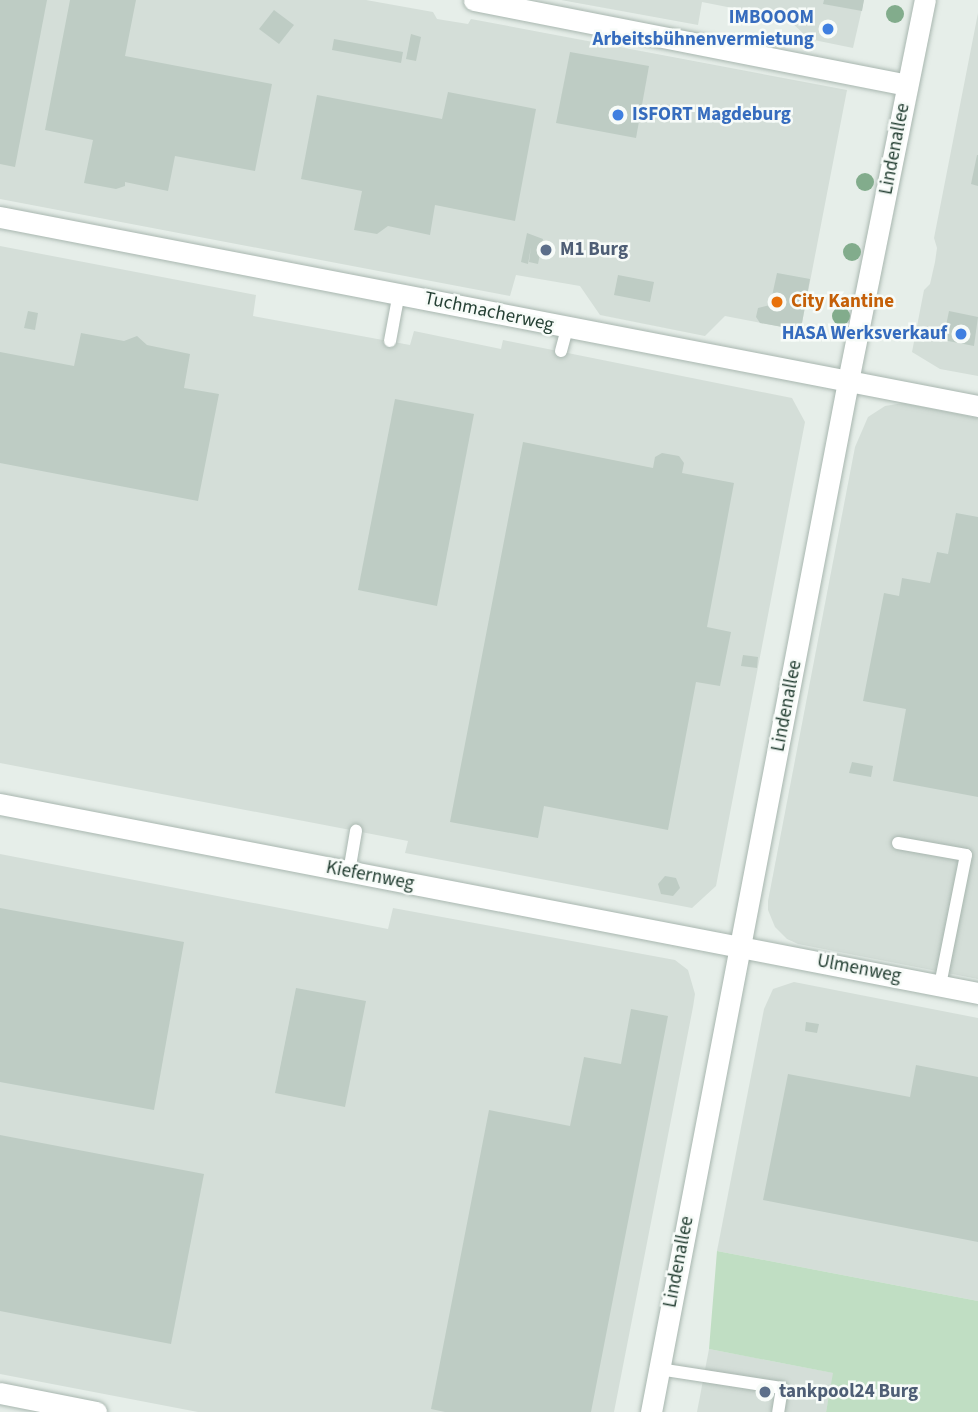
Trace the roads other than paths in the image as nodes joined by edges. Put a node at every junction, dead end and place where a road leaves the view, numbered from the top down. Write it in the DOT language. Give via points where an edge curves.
graph roads {
  1 [pos="474,0"];
  2 [pos="925,0"];
  3 [pos="907,85"];
  4 [pos="0,217"];
  5 [pos="398,293"];
  6 [pos="567,328"];
  7 [pos="390,341"];
  8 [pos="561,351"];
  9 [pos="848,381"];
  10 [pos="978,406"];
  11 [pos="0,804"];
  12 [pos="356,831"];
  13 [pos="898,843"];
  14 [pos="349,872"];
  15 [pos="740,945"];
  16 [pos="940,985"];
  17 [pos="978,993"];
  18 [pos="659,1369"];
  19 [pos="0,1393"];
  20 [pos="96,1412"];
  21 [pos="651,1412"];
  22 [pos="778,1412"];
  1 -- 3 [label="street"];
  2 -- 3 [label="street, Lindenallee"];
  3 -- 9 [label="street, Lindenallee"];
  4 -- 5 [label="street, Tuchmacherweg"];
  5 -- 6 [label="street, Tuchmacherweg"];
  5 -- 7 [label="lane"];
  6 -- 8 [label="lane"];
  6 -- 9 [label="street, Tuchmacherweg"];
  9 -- 10 [label="street, Tuchmacherweg"];
  9 -- 15 [label="street, Lindenallee"];
  11 -- 14 [label="street, Kiefernweg"];
  12 -- 14 [label="lane"];
  13 -- 16 [label="lane" via="966,855"];
  14 -- 15 [label="street, Kiefernweg"];
  15 -- 16 [label="street, Ulmenweg"];
  15 -- 18 [label="street, Lindenallee"];
  16 -- 17 [label="street, Ulmenweg"];
  18 -- 21 [label="street, Lindenallee"];
  18 -- 22 [label="lane" via="782,1388"];
  19 -- 20 [label="street"];
}
